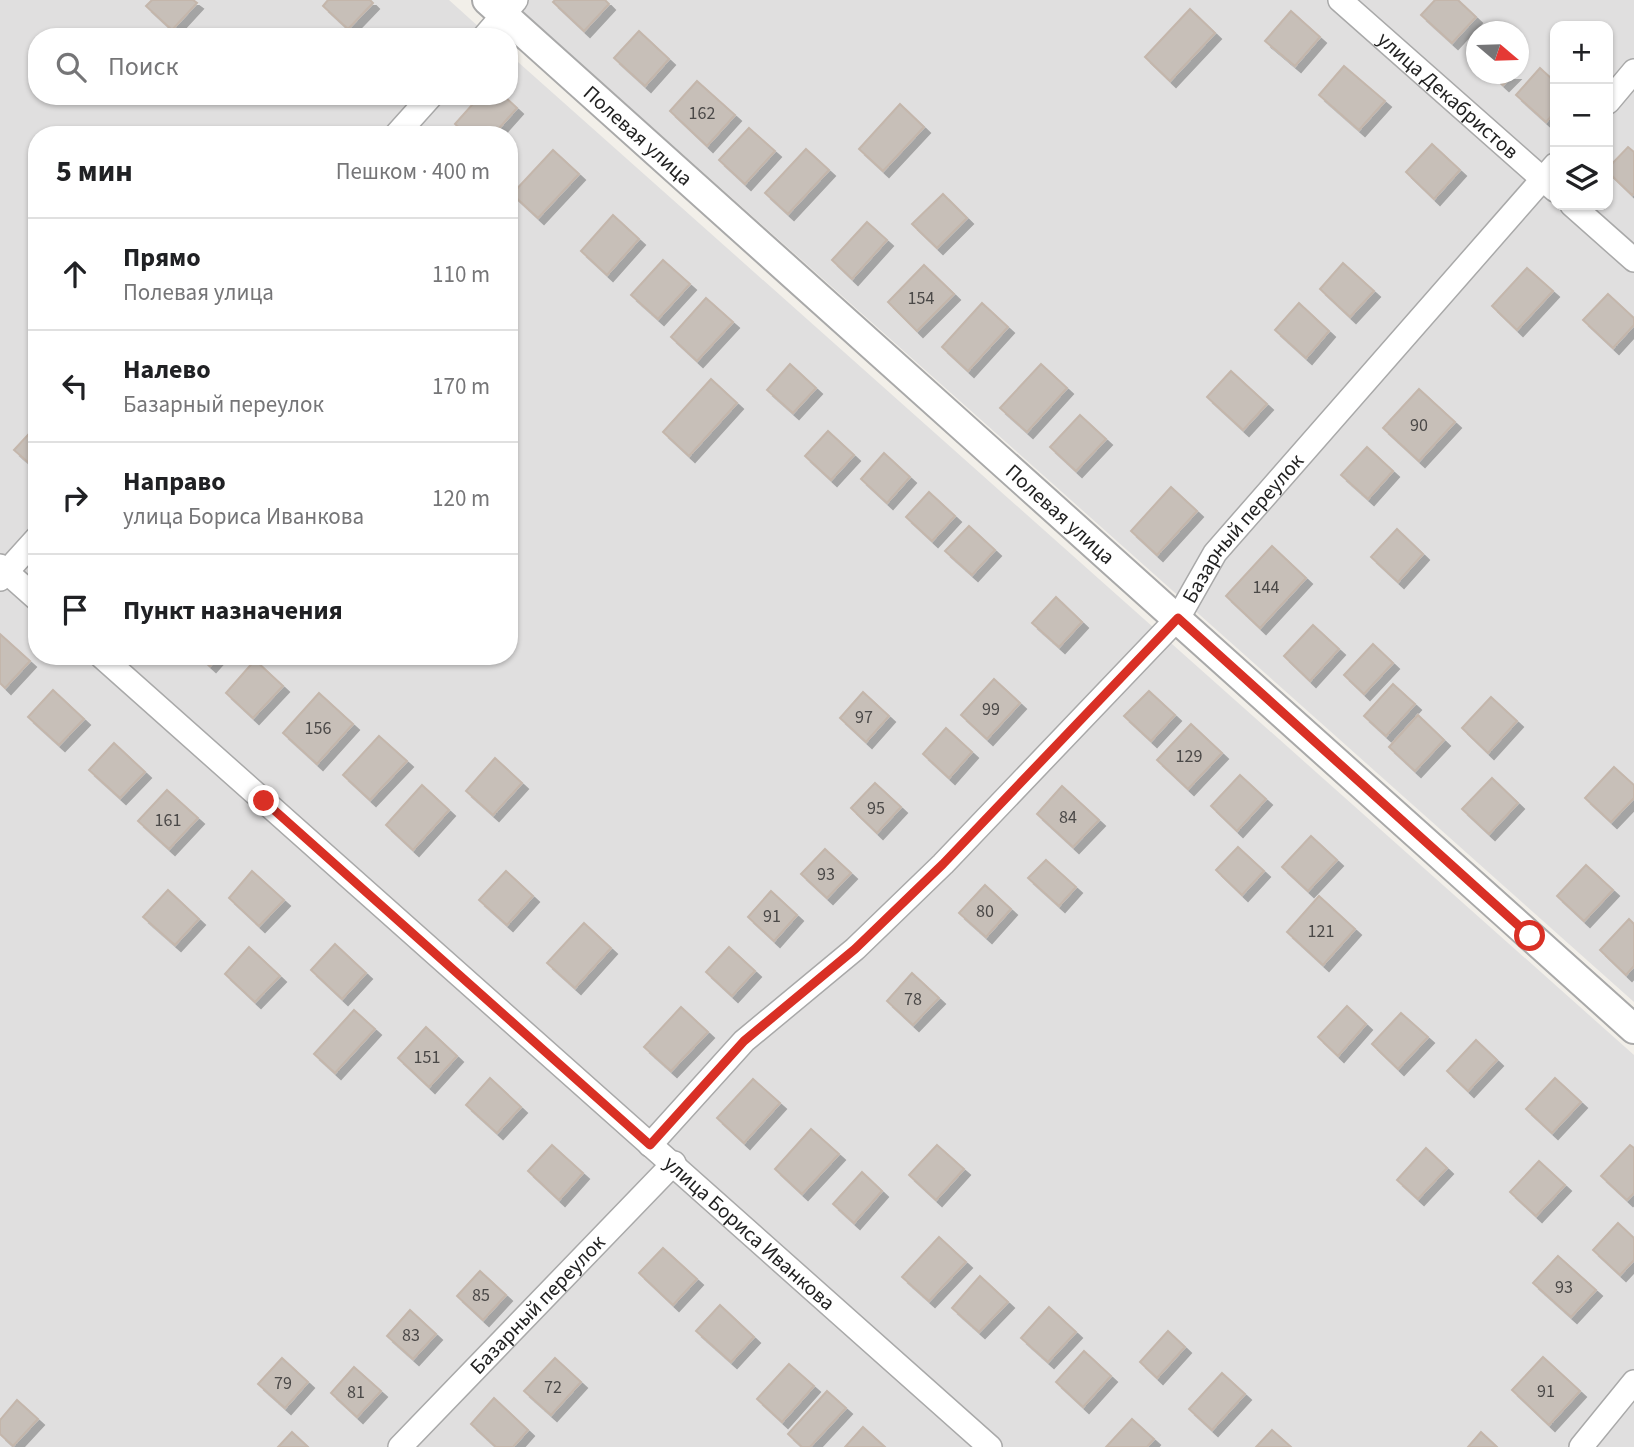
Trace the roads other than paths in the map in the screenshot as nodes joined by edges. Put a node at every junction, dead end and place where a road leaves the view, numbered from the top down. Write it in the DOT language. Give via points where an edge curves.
graph roads {
  1 [pos="1340,0"];
  2 [pos="502,5"];
  3 [pos="489,28"];
  4 [pos="1634,71"];
  5 [pos="1613,96"];
  6 [pos="423,105"];
  7 [pos="404,126"];
  8 [pos="1550,177"];
  9 [pos="1550,179"];
  10 [pos="1578,210"];
  11 [pos="1634,260"];
  12 [pos="28,547"];
  13 [pos="2,573"];
  14 [pos="28,592"];
  15 [pos="1178,618"];
  16 [pos="111,665"];
  17 [pos="1634,1029"];
  18 [pos="650,1145"];
  19 [pos="674,1163"];
  20 [pos="1634,1382"];
  21 [pos="400,1447"];
  22 [pos="990,1447"];
  23 [pos="1581,1447"];
  1 -- 8 [label="street, улица Декабристов"];
  2 -- 3 [label="street"];
  2 -- 15 [label="street, Полевая улица"];
  4 -- 5 [label="street"];
  6 -- 7 [label="street"];
  9 -- 15 [label="street, Базарный переулок" via="1215,553"];
  10 -- 11 [label="street"];
  12 -- 13 [label="street"];
  13 -- 14 [label="street"];
  15 -- 17 [label="street, Полевая улица"];
  15 -- 18 [label="street, Базарный переулок" via="943,864 855,949 744,1041"];
  16 -- 18 [label="street, улица Бориса Иванкова"];
  18 -- 19 [label="street, улица Бориса Иванкова"];
  19 -- 21 [label="street, Базарный переулок"];
  19 -- 22 [label="street, улица Бориса Иванкова"];
  20 -- 23 [label="street"];
}
